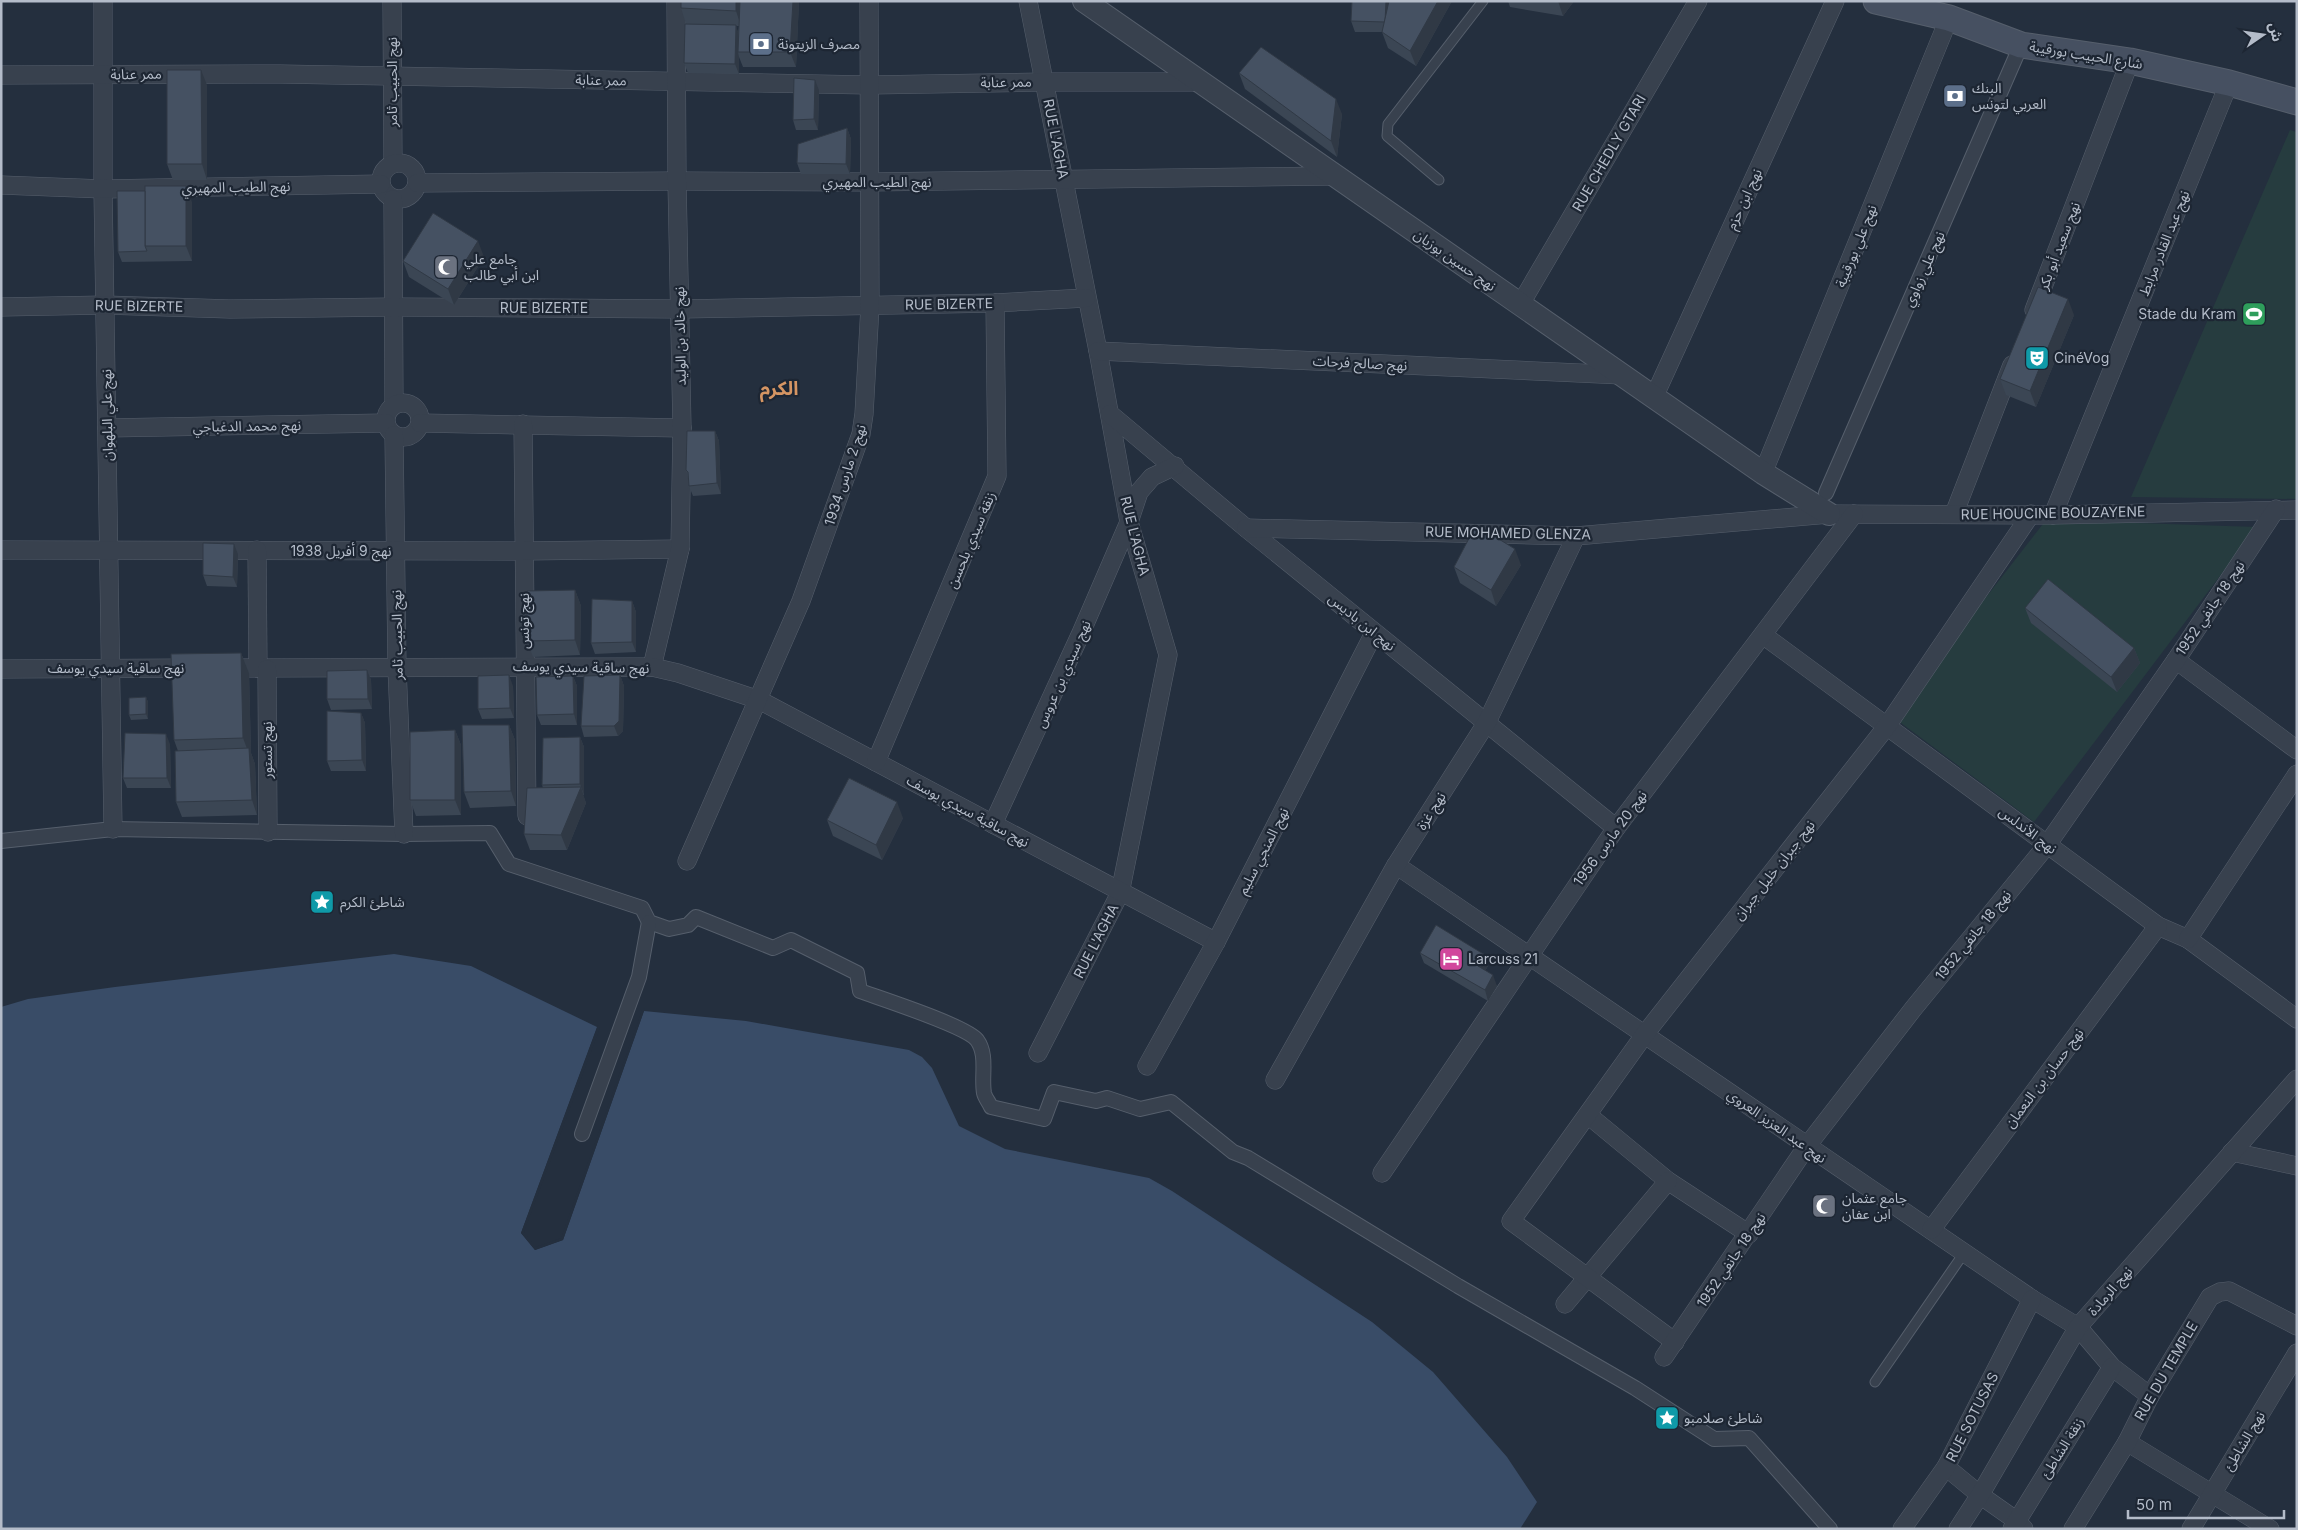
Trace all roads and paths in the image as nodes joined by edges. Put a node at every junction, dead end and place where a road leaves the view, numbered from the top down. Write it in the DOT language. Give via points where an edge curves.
graph roads {
  1 [pos="103,1"];
  2 [pos="392,1"];
  3 [pos="676,1"];
  4 [pos="869,1"];
  5 [pos="1028,1"];
  6 [pos="1084,1"];
  7 [pos="1483,1"];
  8 [pos="1698,1"];
  9 [pos="1835,1"];
  10 [pos="1876,1"];
  11 [pos="1944,10"];
  12 [pos="2022,45"];
  13 [pos="2130,61"];
  14 [pos="1,75"];
  15 [pos="104,75"];
  16 [pos="391,76"];
  17 [pos="677,81"];
  18 [pos="1044,82"];
  19 [pos="1201,82"];
  20 [pos="2229,83"];
  21 [pos="868,85"];
  22 [pos="2297,102"];
  23 [pos="392,164"];
  24 [pos="1337,176"];
  25 [pos="1064,180"];
  26 [pos="1439,180"];
  27 [pos="677,181"];
  28 [pos="868,182"];
  29 [pos="417,183"];
  30 [pos="381,184"];
  31 [pos="1,185"];
  32 [pos="103,189"];
  33 [pos="393,199"];
  34 [pos="1086,298"];
  35 [pos="995,303"];
  36 [pos="105,305"];
  37 [pos="1520,305"];
  38 [pos="870,306"];
  39 [pos="1,307"];
  40 [pos="394,307"];
  41 [pos="680,309"];
  42 [pos="2026,329"];
  43 [pos="2019,348"];
  44 [pos="1098,351"];
  45 [pos="1622,374"];
  46 [pos="1654,397"];
  47 [pos="394,405"];
  48 [pos="1110,414"];
  49 [pos="420,423"];
  50 [pos="523,424"];
  51 [pos="107,428"];
  52 [pos="682,428"];
  53 [pos="390,429"];
  54 [pos="1175,466"];
  55 [pos="1763,473"];
  56 [pos="1828,503"];
  57 [pos="2276,509"];
  58 [pos="2297,510"];
  59 [pos="1854,514"];
  60 [pos="1954,514"];
  61 [pos="2031,514"];
  62 [pos="2053,514"];
  63 [pos="2297,514"];
  64 [pos="1129,522"];
  65 [pos="1246,528"];
  66 [pos="1576,536"];
  67 [pos="680,549"];
  68 [pos="1,550"];
  69 [pos="108,550"];
  70 [pos="257,550"];
  71 [pos="395,551"];
  72 [pos="523,551"];
  73 [pos="1374,633"];
  74 [pos="1763,635"];
  75 [pos="2176,660"];
  76 [pos="524,666"];
  77 [pos="652,667"];
  78 [pos="262,668"];
  79 [pos="397,668"];
  80 [pos="1,669"];
  81 [pos="109,669"];
  82 [pos="759,700"];
  83 [pos="1487,722"];
  84 [pos="1887,726"];
  85 [pos="2297,750"];
  86 [pos="876,762"];
  87 [pos="2297,774"];
  88 [pos="527,818"];
  89 [pos="993,824"];
  90 [pos="1616,828"];
  91 [pos="113,829"];
  92 [pos="268,832"];
  93 [pos="404,834"];
  94 [pos="1,841"];
  95 [pos="2047,845"];
  96 [pos="688,861"];
  97 [pos="1396,865"];
  98 [pos="1120,893"];
  99 [pos="649,922"];
  100 [pos="2158,926"];
  101 [pos="2188,939"];
  102 [pos="1216,942"];
  103 [pos="1530,954"];
  104 [pos="2297,1019"];
  105 [pos="1645,1034"];
  106 [pos="1038,1053"];
  107 [pos="1146,1066"];
  108 [pos="2297,1079"];
  109 [pos="1275,1080"];
  110 [pos="1588,1115"];
  111 [pos="582,1134"];
  112 [pos="1807,1146"];
  113 [pos="2232,1152"];
  114 [pos="2297,1166"];
  115 [pos="1382,1173"];
  116 [pos="1668,1181"];
  117 [pos="1931,1230"];
  118 [pos="1749,1234"];
  119 [pos="1964,1253"];
  120 [pos="1588,1278"];
  121 [pos="2032,1299"];
  122 [pos="1565,1304"];
  123 [pos="2297,1326"];
  124 [pos="2078,1327"];
  125 [pos="1675,1342"];
  126 [pos="1664,1357"];
  127 [pos="2295,1361"];
  128 [pos="2112,1367"];
  129 [pos="1875,1382"];
  130 [pos="2150,1396"];
  131 [pos="2127,1442"];
  132 [pos="1946,1467"];
  133 [pos="2213,1493"];
  134 [pos="1980,1496"];
  135 [pos="2018,1526"];
  136 [pos="1830,1529"];
  137 [pos="1902,1529"];
  138 [pos="1958,1529"];
  139 [pos="2073,1529"];
  140 [pos="2191,1529"];
  141 [pos="2270,1529"];
  1 -- 15 [label="street, نهج علي البلهوان"];
  2 -- 16 [label="street, نهج الحبيب ثامر"];
  3 -- 17 [label="street, نهج خالد بن الوليد"];
  4 -- 21 [label="street, نهج 2 مارس 1934"];
  5 -- 18 [label="street, RUE L'AGHA"];
  6 -- 19 [label="street, نهج حسين بوزيان"];
  7 -- 26 [label="lane" via="1388,124 1386,131 1387,136"];
  8 -- 37 [label="street, RUE CHEDLY GTARI"];
  9 -- 46 [label="street, نهج ابن حزم"];
  10 -- 11 [label="main road, شارع الحبيب بورقيبة"];
  11 -- 12 [label="main road, شارع الحبيب بورقيبة"];
  11 -- 55 [label="street, نهج علي بورقيبة"];
  12 -- 13 [label="main road, شارع الحبيب بورقيبة"];
  12 -- 56 [label="street, نهج علي زواوي"];
  13 -- 20 [label="main road, شارع الحبيب بورقيبة"];
  13 -- 42 [label="street, نهج سعيد أبو بكر"];
  14 -- 15 [label="street, ممر عنابة"];
  15 -- 16 [label="street, ممر عنابة"];
  15 -- 32 [label="street, نهج علي البلهوان"];
  16 -- 17 [label="street, ممر عنابة"];
  16 -- 23 [label="street, نهج الحبيب ثامر"];
  17 -- 21 [label="street, ممر عنابة"];
  17 -- 27 [label="street, نهج خالد بن الوليد"];
  18 -- 19 [label="street, ممر عنابة"];
  18 -- 21 [label="street, ممر عنابة"];
  18 -- 25 [label="street, RUE L'AGHA"];
  19 -- 24 [label="street, نهج حسين بوزيان"];
  20 -- 22 [label="main road, شارع الحبيب بورقيبة"];
  20 -- 62 [label="street, نهج عبد القادر مرابط"];
  21 -- 28 [label="street, نهج 2 مارس 1934"];
  23 -- 29 [label="street" via="410,166"];
  23 -- 30 [label="street" via="384,170"];
  24 -- 25 [label="street, نهج الطيب المهيري"];
  24 -- 37 [label="street, نهج حسين بوزيان"];
  25 -- 28 [label="street, نهج الطيب المهيري"];
  25 -- 34 [label="street, RUE L'AGHA"];
  27 -- 28 [label="street, نهج الطيب المهيري"];
  27 -- 29 [label="street, نهج الطيب المهيري"];
  27 -- 41 [label="street, نهج خالد بن الوليد"];
  28 -- 38 [label="street, نهج 2 مارس 1934"];
  29 -- 33 [label="street" via="409,197"];
  30 -- 32 [label="street, نهج الطيب المهيري"];
  30 -- 33 [label="street"];
  31 -- 32 [label="street, نهج الطيب المهيري"];
  32 -- 36 [label="street, نهج علي البلهوان"];
  33 -- 40 [label="street"];
  34 -- 35 [label="street, RUE BIZERTE"];
  34 -- 44 [label="street, RUE L'AGHA"];
  35 -- 38 [label="street, RUE BIZERTE"];
  35 -- 86 [label="street, زنقة سيدي بلحسن" via="997,476"];
  36 -- 39 [label="street, RUE BIZERTE"];
  36 -- 40 [label="street, RUE BIZERTE" via="230,309"];
  36 -- 51 [label="street, نهج علي البلهوان"];
  37 -- 45 [label="street, نهج حسين بوزيان"];
  38 -- 41 [label="street, RUE BIZERTE"];
  38 -- 82 [label="street, نهج 2 مارس 1934" via="861,434 801,601"];
  40 -- 41 [label="street, RUE BIZERTE"];
  40 -- 47 [label="street"];
  41 -- 52 [label="street, نهج خالد بن الوليد"];
  43 -- 60 [label="street"];
  44 -- 45 [label="street, نهج صالح فرحات"];
  44 -- 48 [label="street, RUE L'AGHA"];
  45 -- 46 [label="street, نهج حسين بوزيان"];
  46 -- 55 [label="street, نهج حسين بوزيان"];
  47 -- 49 [label="street" via="413,406"];
  47 -- 53 [label="street" via="387,413"];
  48 -- 54 [label="street, نهج ابن باديس"];
  48 -- 64 [label="street, RUE L'AGHA"];
  49 -- 50 [label="street"];
  49 -- 53 [label="street" via="410,436 402,437"];
  50 -- 52 [label="street"];
  50 -- 72 [label="street, نهج تونس"];
  51 -- 53 [label="street, نهج محمد الدغباجي"];
  51 -- 69 [label="street, نهج علي البلهوان"];
  52 -- 67 [label="street, نهج خالد بن الوليد"];
  53 -- 71 [label="street, نهج الحبيب ثامر"];
  54 -- 64 [label="street, نهج سيدي بن عروس" via="1144,484"];
  54 -- 65 [label="street, نهج ابن باديس"];
  55 -- 56 [label="street, نهج حسين بوزيان"];
  56 -- 59 [label="street, RUE HOUCINE BOUZAYENE"];
  56 -- 66 [label="street, RUE MOHAMED GLENZA"];
  57 -- 58 [label="street"];
  57 -- 62 [label="street, RUE HOUCINE BOUZAYENE"];
  57 -- 63 [label="street"];
  57 -- 75 [label="street, نهج 18 جانفي 1952"];
  59 -- 60 [label="street, RUE HOUCINE BOUZAYENE"];
  59 -- 74 [label="street, نهج 20 مارس 1956"];
  60 -- 61 [label="street, RUE HOUCINE BOUZAYENE"];
  61 -- 62 [label="street, RUE HOUCINE BOUZAYENE"];
  61 -- 84 [label="street, نهج جبران خليل جبران"];
  64 -- 89 [label="street, نهج سيدي بن عروس"];
  64 -- 98 [label="street, RUE L'AGHA" via="1168,655"];
  65 -- 66 [label="street, RUE MOHAMED GLENZA"];
  65 -- 73 [label="street, نهج ابن باديس"];
  66 -- 83 [label="street, نهج غزة"];
  67 -- 72 [label="street, نهج 9 أفريل 1938"];
  67 -- 77 [label="street, نهج خالد بن الوليد"];
  68 -- 69 [label="street, نهج 9 أفريل 1938"];
  69 -- 70 [label="street, نهج 9 أفريل 1938"];
  69 -- 81 [label="street, نهج علي البلهوان"];
  70 -- 71 [label="street, نهج 9 أفريل 1938"];
  70 -- 78 [label="street, نهج تستور"];
  71 -- 72 [label="street, نهج 9 أفريل 1938"];
  71 -- 79 [label="street, نهج الحبيب ثامر"];
  72 -- 76 [label="street, نهج تونس"];
  73 -- 83 [label="street, نهج ابن باديس"];
  73 -- 102 [label="street, نهج المنجي سليم"];
  74 -- 84 [label="street, نهج الأندلس"];
  74 -- 90 [label="street, نهج 20 مارس 1956"];
  75 -- 85 [label="street"];
  75 -- 95 [label="street, نهج 18 جانفي 1952"];
  76 -- 77 [label="street, نهج ساقية سيدي يوسف"];
  76 -- 79 [label="street, نهج ساقية سيدي يوسف"];
  76 -- 88 [label="street, نهج تونس"];
  77 -- 82 [label="street, نهج ساقية سيدي يوسف" via="687,675"];
  78 -- 79 [label="street, نهج ساقية سيدي يوسف"];
  78 -- 81 [label="street, نهج ساقية سيدي يوسف"];
  78 -- 92 [label="street, نهج تستور"];
  79 -- 93 [label="street, نهج الحبيب ثامر"];
  80 -- 81 [label="street, نهج ساقية سيدي يوسف"];
  81 -- 91 [label="street, نهج علي البلهوان"];
  82 -- 86 [label="street, نهج ساقية سيدي يوسف"];
  82 -- 96 [label="street, نهج 2 مارس 1934"];
  83 -- 90 [label="street, نهج ابن باديس"];
  83 -- 97 [label="street, نهج غزة"];
  84 -- 95 [label="street, نهج الأندلس"];
  84 -- 105 [label="street, نهج جبران خليل جبران"];
  86 -- 89 [label="street, نهج ساقية سيدي يوسف"];
  87 -- 101 [label="street"];
  89 -- 98 [label="street, نهج ساقية سيدي يوسف"];
  90 -- 103 [label="street, نهج 20 مارس 1956"];
  91 -- 92 [label="street"];
  91 -- 94 [label="street"];
  92 -- 93 [label="street"];
  93 -- 99 [label="street" via="490,833 509,864 642,908"];
  95 -- 100 [label="street, نهج الأندلس"];
  95 -- 112 [label="street, نهج 18 جانفي 1952"];
  97 -- 103 [label="street, نهج عبد العزيز العروي"];
  97 -- 109 [label="street, نهج غزة"];
  98 -- 102 [label="street, نهج ساقية سيدي يوسف"];
  98 -- 106 [label="street, RUE L'AGHA"];
  99 -- 111 [label="street" via="638,977"];
  99 -- 136 [label="street" via="671,930 688,925 698,917 773,948 791,940 857,973 860,992 956,1027 977,1040 984,1058 984,1095 991,1106 1044,1119 1054,1092 1096,1101 1107,1098 1140,1109 1171,1102 1233,1152 1635,1388 1714,1439 1749,1438"];
  100 -- 101 [label="street, نهج الأندلس"];
  100 -- 117 [label="street, نهج حسان بن النعمان"];
  101 -- 104 [label="street, نهج الأندلس"];
  102 -- 107 [label="street, نهج المنجي سليم"];
  103 -- 105 [label="street, نهج عبد العزيز العروي"];
  103 -- 115 [label="street, نهج 20 مارس 1956"];
  105 -- 110 [label="street, نهج جبران خليل جبران"];
  105 -- 112 [label="street, نهج عبد العزيز العروي"];
  108 -- 113 [label="street, نهج الرمادة"];
  110 -- 116 [label="street"];
  110 -- 120 [label="street, نهج جبران خليل جبران" via="1511,1221"];
  112 -- 117 [label="street, نهج عبد العزيز العروي"];
  112 -- 118 [label="street, نهج 18 جانفي 1952"];
  113 -- 114 [label="street"];
  113 -- 124 [label="street, نهج الرمادة"];
  116 -- 118 [label="street"];
  116 -- 120 [label="street"];
  117 -- 119 [label="street, نهج عبد العزيز العروي"];
  118 -- 125 [label="street, نهج 18 جانفي 1952"];
  119 -- 121 [label="street, نهج عبد العزيز العروي"];
  119 -- 129 [label="lane"];
  120 -- 122 [label="street"];
  120 -- 125 [label="street"];
  121 -- 124 [label="street, نهج عبد العزيز العروي"];
  121 -- 132 [label="street, RUE SOTUSAS"];
  123 -- 130 [label="street, RUE DU TEMPLE" via="2246,1298 2220,1292 2205,1303"];
  124 -- 128 [label="street, نهج عبد العزيز العروي"];
  124 -- 134 [label="street, نهج الرمادة"];
  125 -- 126 [label="street, نهج 18 جانفي 1952"];
  127 -- 133 [label="street, نهج الشاطئ"];
  128 -- 130 [label="street, نهج عبد العزيز العروي"];
  128 -- 135 [label="street, زنقة الشاطئ"];
  130 -- 131 [label="street, RUE DU TEMPLE"];
  131 -- 133 [label="street"];
  131 -- 139 [label="street, RUE DU TEMPLE"];
  132 -- 134 [label="street"];
  132 -- 137 [label="street, RUE SOTUSAS"];
  133 -- 140 [label="street, نهج الشاطئ"];
  133 -- 141 [label="street"];
  134 -- 135 [label="street"];
  134 -- 138 [label="street, نهج الرمادة"];
}
